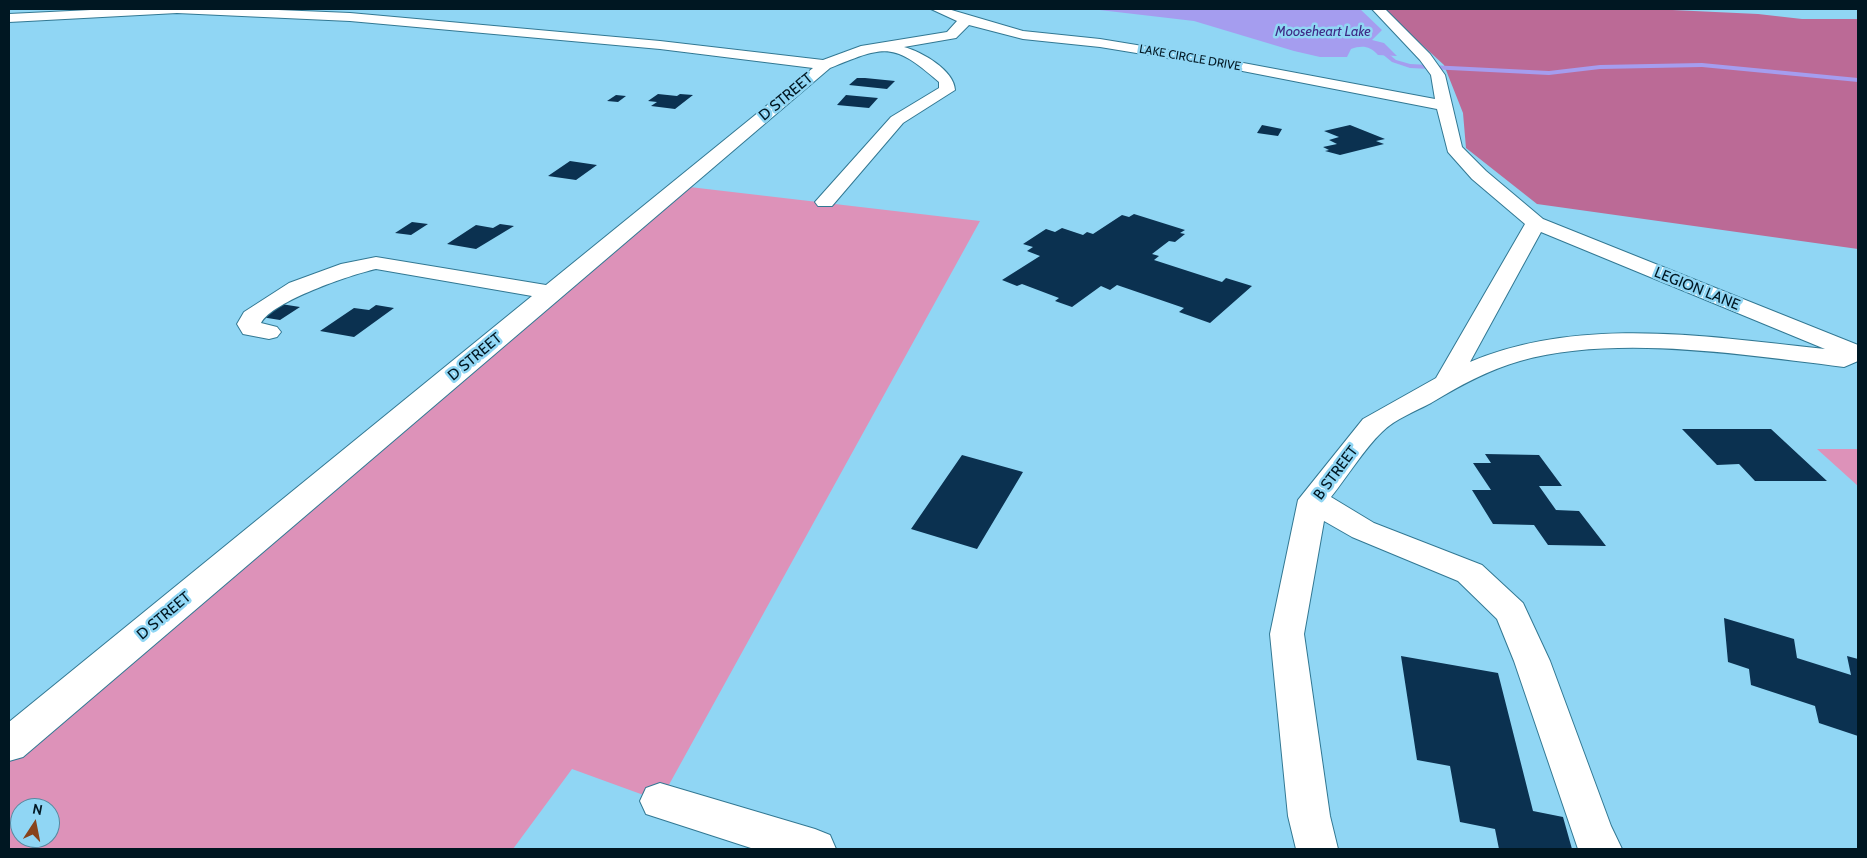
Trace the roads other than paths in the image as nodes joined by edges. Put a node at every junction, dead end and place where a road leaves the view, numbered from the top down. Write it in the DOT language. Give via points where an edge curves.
graph roads {
  1 [pos="937,9"];
  2 [pos="1378,9"];
  3 [pos="261,13"];
  4 [pos="9,18"];
  5 [pos="183,23"];
  6 [pos="9,24"];
  7 [pos="958,28"];
  8 [pos="60,29"];
  9 [pos="1023,35"];
  10 [pos="883,45"];
  11 [pos="825,64"];
  12 [pos="938,72"];
  13 [pos="922,82"];
  14 [pos="911,93"];
  15 [pos="1445,106"];
  16 [pos="897,120"];
  17 [pos="825,202"];
  18 [pos="1536,223"];
  19 [pos="551,294"];
  20 [pos="269,332"];
  21 [pos="1858,354"];
  22 [pos="1858,360"];
  23 [pos="1446,383"];
  24 [pos="1313,500"];
  25 [pos="9,745"];
  26 [pos="660,801"];
  27 [pos="815,849"];
  28 [pos="1317,849"];
  29 [pos="1601,849"];
  1 -- 7 [label="street, LAKE CIRCLE DRIVE"];
  2 -- 15 [label="street, LEGION LANE" via="1438,75"];
  3 -- 4 [label="street" via="177,9"];
  3 -- 5 [label="street"];
  3 -- 11 [label="street" via="360,18 650,44"];
  6 -- 8 [label="street"];
  7 -- 9 [label="street, LAKE CIRCLE DRIVE"];
  7 -- 9 [label="street"];
  7 -- 10 [label="street, D STREET"];
  9 -- 15 [label="street, LAKE CIRCLE DRIVE" via="1100,43 1222,63"];
  10 -- 11 [label="street, D STREET"];
  10 -- 12 [label="street" via="916,55"];
  11 -- 19 [label="street, D STREET"];
  12 -- 13 [label="street"];
  12 -- 16 [label="street" via="947,80 947,90"];
  14 -- 16 [label="street"];
  15 -- 18 [label="street, LEGION LANE" via="1454,148"];
  16 -- 17 [label="street"];
  18 -- 21 [label="street, LEGION LANE"];
  18 -- 23 [label="street"];
  19 -- 20 [label="street" via="376,263 319,279 282,296 252,317 249,324 251,329"];
  19 -- 25 [label="street, D STREET"];
  22 -- 23 [label="street, B STREET" via="1689,342 1638,340 1556,347 1498,359"];
  23 -- 24 [label="street, B STREET" via="1373,425"];
  24 -- 28 [label="street, B STREET" via="1287,634 1309,816"];
  24 -- 29 [label="street" via="1363,530 1470,573 1511,612 1532,661 1593,836"];
  26 -- 27 [label="street"];
}
